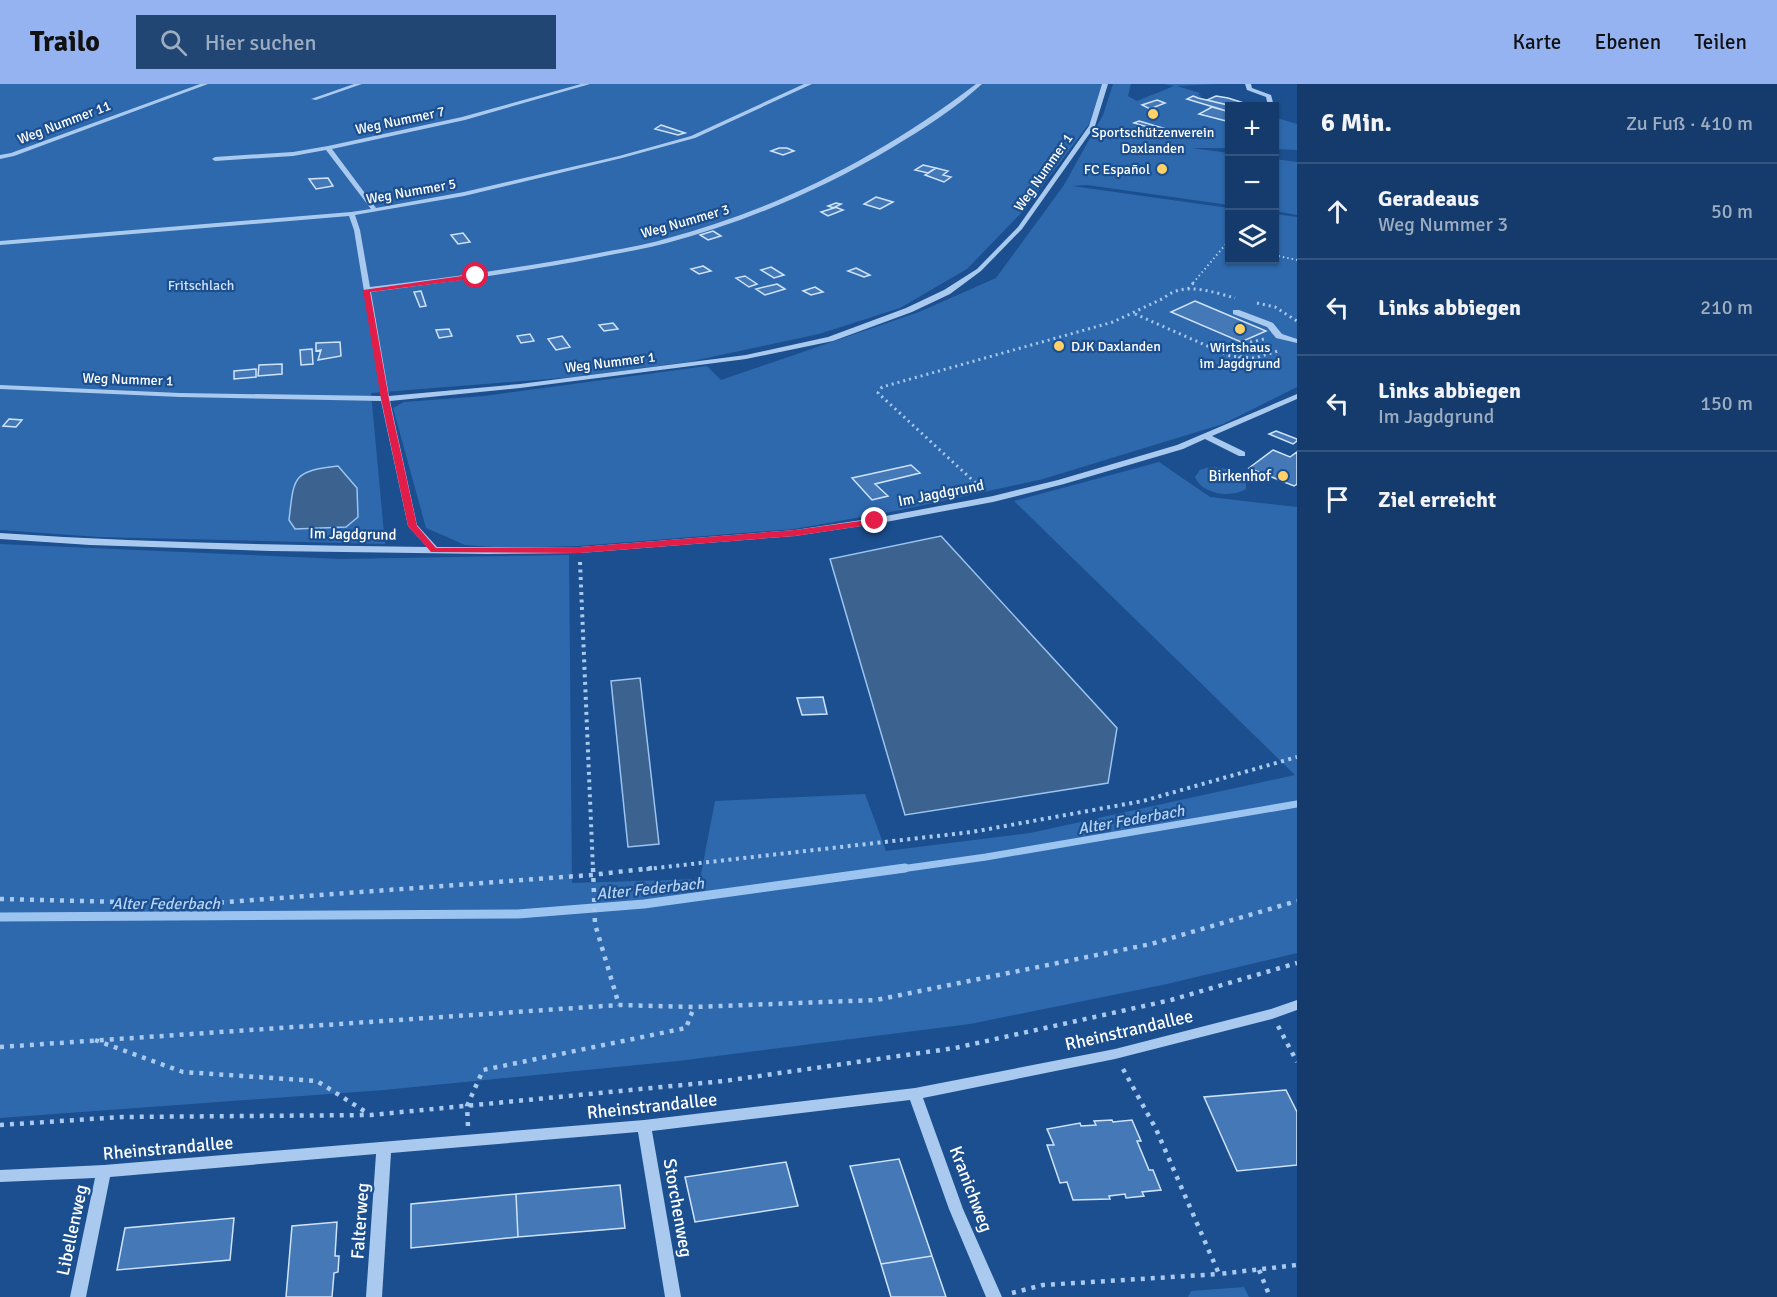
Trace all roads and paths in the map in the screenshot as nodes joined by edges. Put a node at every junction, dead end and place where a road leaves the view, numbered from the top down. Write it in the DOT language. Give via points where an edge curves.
graph roads {
  1 [pos="205,84"];
  2 [pos="359,84"];
  3 [pos="586,84"];
  4 [pos="809,84"];
  5 [pos="979,84"];
  6 [pos="1105,84"];
  7 [pos="1248,84"];
  8 [pos="314,99"];
  9 [pos="1270,102"];
  10 [pos="328,148"];
  11 [pos="0,157"];
  12 [pos="215,159"];
  13 [pos="375,210"];
  14 [pos="351,214"];
  15 [pos="0,243"];
  16 [pos="1225,246"];
  17 [pos="1279,256"];
  18 [pos="1297,260"];
  19 [pos="1188,289"];
  20 [pos="366,290"];
  21 [pos="1240,299"];
  22 [pos="1250,301"];
  23 [pos="1236,312"];
  24 [pos="1135,314"];
  25 [pos="1297,321"];
  26 [pos="1279,336"];
  27 [pos="1297,341"];
  28 [pos="1285,350"];
  29 [pos="1240,358"];
  30 [pos="0,387"];
  31 [pos="1297,396"];
  32 [pos="385,399"];
  33 [pos="1207,437"];
  34 [pos="1242,454"];
  35 [pos="993,499"];
  36 [pos="0,536"];
  37 [pos="434,550"];
  38 [pos="580,550"];
  39 [pos="1297,757"];
  40 [pos="591,875"];
  41 [pos="0,899"];
  42 [pos="1297,901"];
  43 [pos="1297,963"];
  44 [pos="619,1005"];
  45 [pos="1297,1005"];
  46 [pos="694,1007"];
  47 [pos="1272,1014"];
  48 [pos="92,1039"];
  49 [pos="0,1047"];
  50 [pos="1115,1054"];
  51 [pos="1297,1062"];
  52 [pos="915,1095"];
  53 [pos="467,1106"];
  54 [pos="371,1115"];
  55 [pos="0,1125"];
  56 [pos="644,1126"];
  57 [pos="468,1140"];
  58 [pos="384,1148"];
  59 [pos="104,1171"];
  60 [pos="0,1176"];
  61 [pos="1297,1265"];
  62 [pos="1259,1270"];
  63 [pos="1219,1274"];
  64 [pos="999,1296"];
  65 [pos="78,1297"];
  66 [pos="374,1297"];
  67 [pos="673,1297"];
  68 [pos="1270,1297"];
  1 -- 11 [label="street, Weg Nummer 11"];
  2 -- 8 [label="street"];
  3 -- 10 [label="street, Weg Nummer 7" via="463,119"];
  4 -- 13 [label="street, Weg Nummer 5" via="693,137 464,194"];
  5 -- 20 [label="street, Weg Nummer 3" via="917,129 847,172 805,193 714,226 672,240 570,261"];
  6 -- 32 [label="street, Weg Nummer 1" via="1092,126 1020,228 979,270 947,292 909,310 830,339 746,357 532,385"];
  7 -- 9 [label="street" via="1249,89 1269,96"];
  10 -- 12 [label="street, Weg Nummer 7"];
  10 -- 13 [label="street"];
  13 -- 14 [label="street, Weg Nummer 5"];
  14 -- 15 [label="street, Weg Nummer 5"];
  14 -- 20 [label="street"];
  16 -- 19 [label="path"];
  17 -- 18 [label="path"];
  19 -- 21 [label="path"];
  19 -- 24 [label="path" via="1171,292"];
  20 -- 32 [label="street"];
  22 -- 25 [label="path" via="1275,307"];
  23 -- 26 [label="street" via="1270,325"];
  24 -- 29 [label="path"];
  24 -- 35 [label="path" via="882,387 878,393"];
  26 -- 27 [label="street"];
  26 -- 29 [label="path" via="1234,346"];
  28 -- 29 [label="path"];
  30 -- 32 [label="street, Weg Nummer 1"];
  31 -- 33 [label="street, Im Jagdgrund"];
  32 -- 37 [label="street" via="412,526"];
  33 -- 34 [label="street"];
  33 -- 35 [label="street, Im Jagdgrund"];
  35 -- 38 [label="street, Im Jagdgrund" via="795,533"];
  36 -- 37 [label="street, Im Jagdgrund" via="272,548"];
  37 -- 38 [label="street, Im Jagdgrund"];
  38 -- 40 [label="path"];
  39 -- 40 [label="path" via="1143,801 972,832"];
  40 -- 41 [label="path" via="199,904"];
  40 -- 44 [label="path" via="594,924"];
  42 -- 46 [label="path" via="1151,944 876,1000"];
  43 -- 53 [label="path" via="1171,1000 955,1048 724,1081"];
  44 -- 46 [label="path"];
  44 -- 48 [label="path"];
  45 -- 47 [label="street, Rheinstrandallee"];
  46 -- 53 [label="path" via="686,1028 483,1070"];
  47 -- 50 [label="street, Rheinstrandallee"];
  47 -- 51 [label="path"];
  48 -- 49 [label="path"];
  48 -- 54 [label="path" via="183,1072 317,1081"];
  50 -- 52 [label="street, Rheinstrandallee"];
  50 -- 63 [label="path" via="1156,1129"];
  52 -- 56 [label="street, Rheinstrandallee"];
  52 -- 64 [label="street, Kranichweg" via="956,1209"];
  53 -- 54 [label="path"];
  53 -- 57 [label="path"];
  54 -- 55 [label="path" via="122,1117"];
  56 -- 57 [label="street, Rheinstrandallee"];
  56 -- 67 [label="street, Storchenweg"];
  57 -- 58 [label="street, Rheinstrandallee"];
  58 -- 59 [label="street, Rheinstrandallee"];
  58 -- 66 [label="street, Falterweg"];
  59 -- 60 [label="street, Rheinstrandallee"];
  59 -- 65 [label="street, Libellenweg"];
  61 -- 62 [label="path"];
  62 -- 63 [label="path"];
  62 -- 68 [label="path"];
  63 -- 64 [label="path" via="1043,1285"];
}
